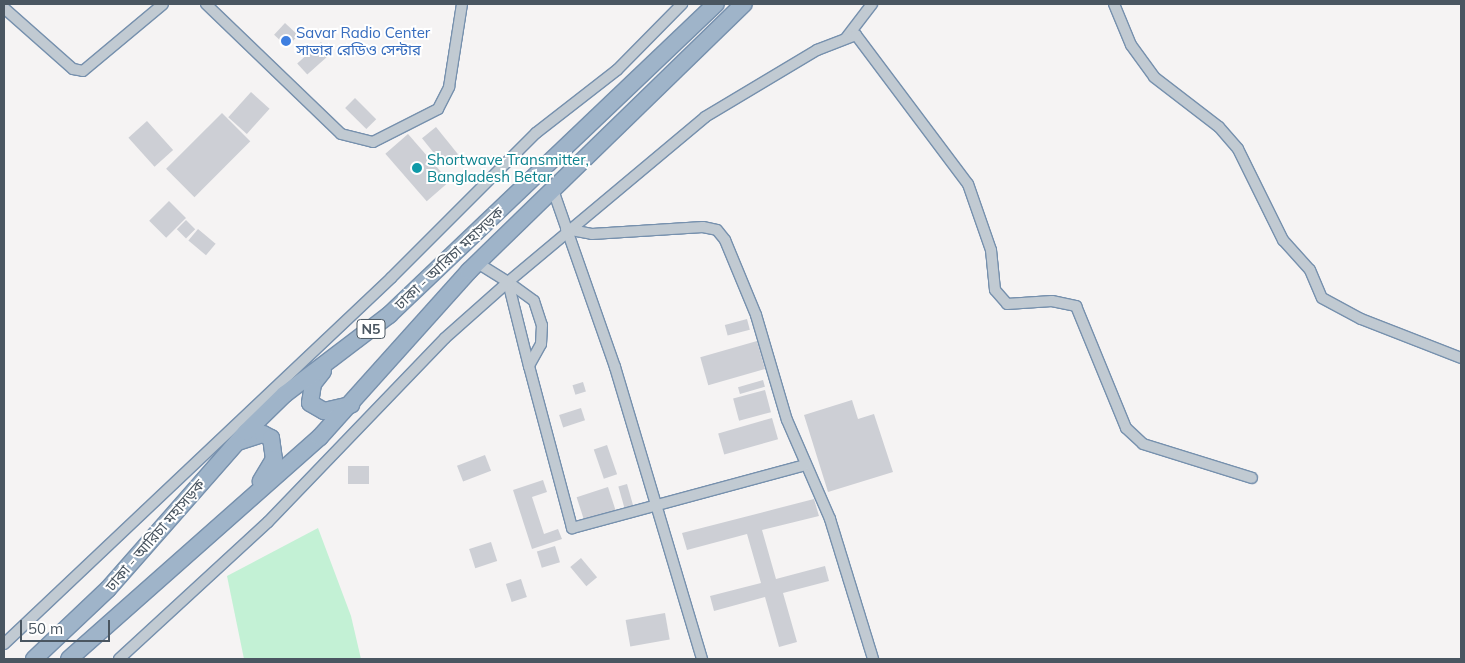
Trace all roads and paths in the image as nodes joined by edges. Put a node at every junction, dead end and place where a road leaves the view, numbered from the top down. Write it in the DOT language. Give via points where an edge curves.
graph roads {
  1 [pos="163,4"];
  2 [pos="206,4"];
  3 [pos="462,4"];
  4 [pos="682,4"];
  5 [pos="716,4"];
  6 [pos="744,4"];
  7 [pos="872,4"];
  8 [pos="1114,4"];
  9 [pos="4,8"];
  10 [pos="846,38"];
  11 [pos="553,190"];
  12 [pos="566,228"];
  13 [pos="478,262"];
  14 [pos="508,282"];
  15 [pos="339,354"];
  16 [pos="1461,358"];
  17 [pos="529,366"];
  18 [pos="353,404"];
  19 [pos="236,443"];
  20 [pos="806,465"];
  21 [pos="1252,478"];
  22 [pos="244,503"];
  23 [pos="655,506"];
  24 [pos="4,644"];
  25 [pos="34,659"];
  26 [pos="69,659"];
  27 [pos="119,659"];
  28 [pos="702,659"];
  29 [pos="873,659"];
  1 -- 9 [label="street" via="83,71 73,68"];
  2 -- 3 [label="street" via="342,134 373,142 438,109 449,87"];
  4 -- 24 [label="street" via="616,70 536,134"];
  5 -- 15 [label="highway, ঢাকা - আরিচা মহাসড়ক / N5" via="389,315"];
  6 -- 11 [label="highway, ঢাকা - আরিচা মহাসড়ক / N5"];
  7 -- 10 [label="street"];
  8 -- 16 [label="street" via="1131,45 1154,77 1219,127 1238,148 1283,240 1310,270 1322,298 1361,318"];
  10 -- 12 [label="street" via="817,50 705,117"];
  10 -- 21 [label="street" via="863,40 968,184 991,250 995,290 1008,304 1052,301 1076,306 1126,428 1143,444"];
  11 -- 12 [label="street"];
  11 -- 13 [label="highway, ঢাকা - আরিচা মহাসড়ক / N5"];
  12 -- 14 [label="street"];
  12 -- 20 [label="street" via="592,234 680,227 717,230 756,314 787,420"];
  12 -- 23 [label="street" via="615,366"];
  13 -- 14 [label="street"];
  13 -- 18 [label="highway, ঢাকা - আরিচা মহাসড়ক / N5"];
  14 -- 17 [label="street"];
  14 -- 17 [label="street" via="534,301 542,325 541,344"];
  14 -- 27 [label="street" via="445,338 268,522"];
  15 -- 18 [label="highway" via="313,384 310,403 324,411"];
  15 -- 19 [label="highway, ঢাকা - আরিচা মহাসড়ক / N5" via="285,394"];
  17 -- 23 [label="street" via="570,526 585,527"];
  18 -- 22 [label="highway, ঢাকা - আরিচা মহাসড়ক / N5"];
  19 -- 22 [label="highway" via="263,434 274,446 267,473"];
  19 -- 25 [label="highway, ঢাকা - আরিচা মহাসড়ক / N5" via="108,589"];
  20 -- 23 [label="street"];
  20 -- 29 [label="street" via="830,520"];
  22 -- 26 [label="highway, ঢাকা - আরিচা মহাসড়ক / N5"];
  23 -- 28 [label="street"];
}
